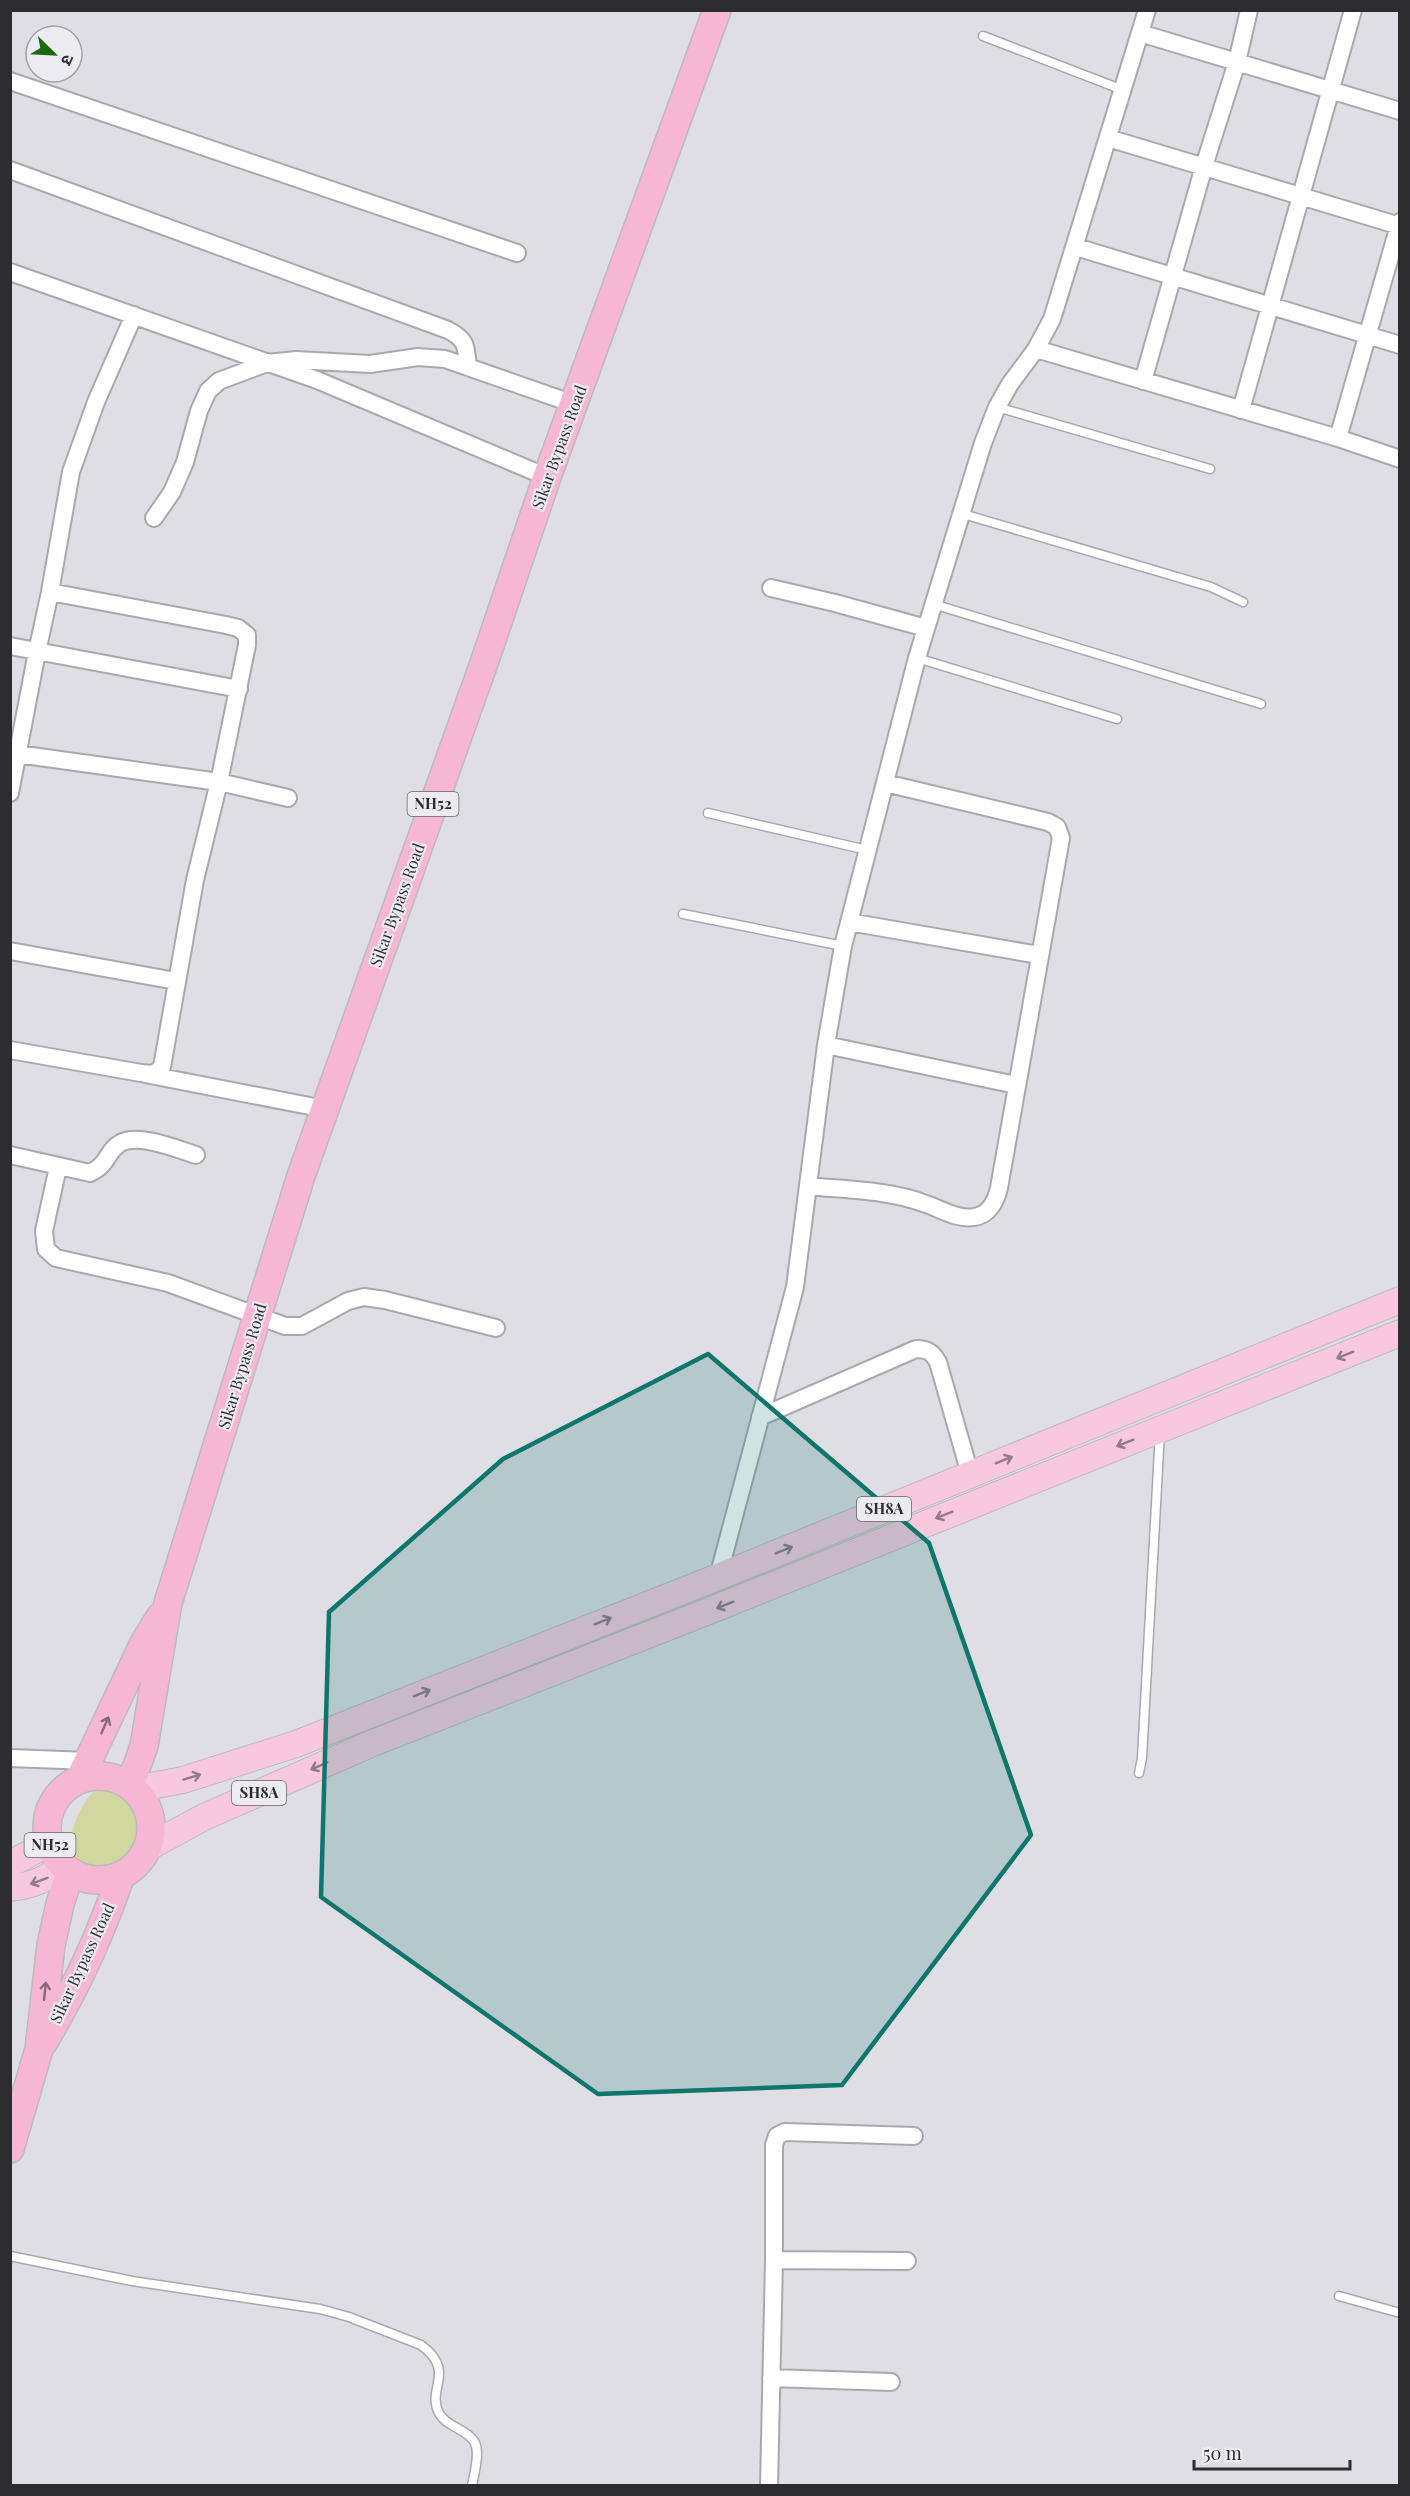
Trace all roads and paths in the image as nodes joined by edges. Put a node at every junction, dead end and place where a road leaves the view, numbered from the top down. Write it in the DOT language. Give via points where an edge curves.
graph roads {
  1 [pos="717,10"];
  2 [pos="1147,10"];
  3 [pos="1249,10"];
  4 [pos="1353,10"];
  5 [pos="1140,33"];
  6 [pos="984,36"];
  7 [pos="1237,62"];
  8 [pos="10,81"];
  9 [pos="1123,90"];
  10 [pos="1330,90"];
  11 [pos="1400,111"];
  12 [pos="1108,138"];
  13 [pos="1204,166"];
  14 [pos="10,170"];
  15 [pos="1300,195"];
  16 [pos="1399,225"];
  17 [pos="1076,247"];
  18 [pos="517,253"];
  19 [pos="10,272"];
  20 [pos="1173,275"];
  21 [pos="1270,304"];
  22 [pos="134,315"];
  23 [pos="1368,335"];
  24 [pos="1400,345"];
  25 [pos="1036,350"];
  26 [pos="267,363"];
  27 [pos="468,367"];
  28 [pos="1143,381"];
  29 [pos="574,404"];
  30 [pos="997,407"];
  31 [pos="1241,410"];
  32 [pos="1338,438"];
  33 [pos="1400,459"];
  34 [pos="1210,469"];
  35 [pos="547,477"];
  36 [pos="963,514"];
  37 [pos="154,518"];
  38 [pos="771,588"];
  39 [pos="51,592"];
  40 [pos="1243,602"];
  41 [pos="933,604"];
  42 [pos="926,628"];
  43 [pos="10,646"];
  44 [pos="37,652"];
  45 [pos="917,658"];
  46 [pos="239,688"];
  47 [pos="1261,704"];
  48 [pos="1117,719"];
  49 [pos="14,754"];
  50 [pos="219,782"];
  51 [pos="885,783"];
  52 [pos="10,793"];
  53 [pos="288,798"];
  54 [pos="708,813"];
  55 [pos="867,850"];
  56 [pos="683,914"];
  57 [pos="849,922"];
  58 [pos="843,946"];
  59 [pos="10,951"];
  60 [pos="1039,955"];
  61 [pos="176,981"];
  62 [pos="826,1046"];
  63 [pos="10,1050"];
  64 [pos="144,1073"];
  65 [pos="1016,1085"];
  66 [pos="325,1109"];
  67 [pos="10,1155"];
  68 [pos="196,1155"];
  69 [pos="58,1167"];
  70 [pos="808,1186"];
  71 [pos="1400,1300"];
  72 [pos="258,1318"];
  73 [pos="496,1328"];
  74 [pos="1400,1333"];
  75 [pos="760,1417"];
  76 [pos="1160,1429"];
  77 [pos="970,1474"];
  78 [pos="718,1577"];
  79 [pos="168,1603"];
  80 [pos="10,1758"];
  81 [pos="85,1770"];
  82 [pos="1139,1773"];
  83 [pos="132,1787"];
  84 [pos="147,1848"];
  85 [pos="61,1861"];
  86 [pos="10,1864"];
  87 [pos="121,1875"];
  88 [pos="10,1888"];
  89 [pos="39,2049"];
  90 [pos="914,2136"];
  91 [pos="10,2149"];
  92 [pos="10,2256"];
  93 [pos="774,2260"];
  94 [pos="907,2261"];
  95 [pos="1339,2296"];
  96 [pos="1400,2313"];
  97 [pos="771,2378"];
  98 [pos="891,2382"];
  99 [pos="472,2486"];
  100 [pos="769,2486"];
  1 -- 29 [label="highway, Sikar Bypass Road / NH52"];
  2 -- 5 [label="street"];
  3 -- 7 [label="street"];
  4 -- 10 [label="street"];
  5 -- 7 [label="street"];
  5 -- 9 [label="street"];
  6 -- 9 [label="lane"];
  7 -- 10 [label="street"];
  7 -- 13 [label="street"];
  8 -- 18 [label="street"];
  9 -- 12 [label="street"];
  10 -- 11 [label="street"];
  10 -- 15 [label="street"];
  12 -- 13 [label="street"];
  12 -- 17 [label="street"];
  13 -- 15 [label="street"];
  13 -- 20 [label="street"];
  14 -- 27 [label="street" via="448,330 461,337"];
  15 -- 16 [label="street"];
  15 -- 21 [label="street"];
  16 -- 23 [label="street"];
  17 -- 20 [label="street"];
  17 -- 25 [label="street" via="1052,319"];
  19 -- 22 [label="street"];
  20 -- 21 [label="street"];
  20 -- 28 [label="street"];
  21 -- 23 [label="street"];
  21 -- 31 [label="street"];
  22 -- 26 [label="street"];
  22 -- 39 [label="street" via="71,472"];
  23 -- 24 [label="street"];
  23 -- 32 [label="street"];
  25 -- 28 [label="street"];
  25 -- 30 [label="street"];
  26 -- 27 [label="street" via="296,360 370,364 418,357 445,359"];
  26 -- 35 [label="street" via="317,380"];
  26 -- 37 [label="street" via="219,381 208,391 185,462 172,492"];
  27 -- 29 [label="street"];
  28 -- 31 [label="street"];
  29 -- 35 [label="highway, Sikar Bypass Road / NH52"];
  30 -- 34 [label="lane"];
  30 -- 36 [label="street"];
  31 -- 32 [label="street"];
  32 -- 33 [label="street"];
  35 -- 66 [label="highway, Sikar Bypass Road / NH52"];
  36 -- 40 [label="lane" via="1211,587"];
  36 -- 41 [label="street"];
  38 -- 42 [label="street"];
  39 -- 44 [label="street"];
  39 -- 46 [label="street" via="238,628 247,635 248,645"];
  41 -- 42 [label="street"];
  41 -- 47 [label="lane"];
  42 -- 45 [label="street"];
  43 -- 44 [label="street"];
  44 -- 46 [label="street"];
  44 -- 49 [label="street"];
  45 -- 48 [label="lane"];
  45 -- 51 [label="street"];
  46 -- 50 [label="street"];
  49 -- 50 [label="street"];
  49 -- 52 [label="street"];
  50 -- 53 [label="street"];
  50 -- 61 [label="street"];
  51 -- 55 [label="street"];
  51 -- 60 [label="street" via="1058,827 1060,838"];
  54 -- 55 [label="lane"];
  55 -- 57 [label="street"];
  56 -- 58 [label="lane"];
  57 -- 58 [label="street"];
  57 -- 60 [label="street"];
  58 -- 62 [label="street"];
  59 -- 61 [label="street"];
  60 -- 65 [label="street"];
  61 -- 64 [label="street" via="162,1067 154,1074"];
  62 -- 65 [label="street"];
  62 -- 70 [label="street"];
  63 -- 64 [label="street"];
  64 -- 66 [label="street"];
  65 -- 70 [label="street" via="996,1200 977,1217 963,1218 914,1199"];
  66 -- 72 [label="highway, Sikar Bypass Road / NH52"];
  67 -- 69 [label="street"];
  68 -- 69 [label="street" via="130,1140 117,1144 100,1168 90,1173"];
  69 -- 72 [label="street" via="44,1231 46,1249 56,1258 168,1283"];
  70 -- 75 [label="street" via="795,1287"];
  77 -- 71 [label="main road, SH8A, one-way"];
  72 -- 73 [label="street" via="285,1326 302,1326 348,1301 364,1298"];
  72 -- 79 [label="highway, Sikar Bypass Road / NH52"];
  74 -- 76 [label="main road, SH8A, one-way"];
  75 -- 77 [label="street" via="916,1349 925,1349 938,1362"];
  75 -- 78 [label="street"];
  76 -- 82 [label="lane"];
  76 -- 84 [label="main road, SH8A, one-way" via="373,1743 204,1817"];
  78 -- 77 [label="main road, SH8A, one-way"];
  83 -- 78 [label="main road, SH8A, one-way" via="183,1780 296,1744"];
  81 -- 79 [label="highway, Sikar Bypass Road / NH52, one-way" via="144,1643"];
  79 -- 83 [label="highway, Sikar Bypass Road / NH52" via="144,1746"];
  80 -- 81 [label="street"];
  81 -- 83 [label="highway" via="114,1777"];
  81 -- 85 [label="highway, Sikar Bypass Road / NH52" via="52,1805 47,1828"];
  83 -- 84 [label="highway" via="143,1798 151,1823"];
  84 -- 87 [label="highway, Sikar Bypass Road / NH52" via="136,1864"];
  85 -- 86 [label="main road"];
  85 -- 87 [label="highway, Sikar Bypass Road / NH52" via="96,1880"];
  85 -- 88 [label="main road, one-way" via="51,1876"];
  89 -- 85 [label="highway, Sikar Bypass Road / NH52, one-way" via="51,1945 60,1904"];
  87 -- 89 [label="highway, Sikar Bypass Road / NH52" via="107,1917 66,2005"];
  89 -- 91 [label="highway, Sikar Bypass Road / NH52"];
  90 -- 93 [label="street" via="785,2132 777,2136"];
  92 -- 99 [label="lane" via="132,2281 320,2309 421,2345 438,2364 436,2405 440,2415 476,2444"];
  93 -- 94 [label="street"];
  93 -- 97 [label="street"];
  95 -- 96 [label="lane"];
  97 -- 98 [label="street"];
  97 -- 100 [label="street"];
}
